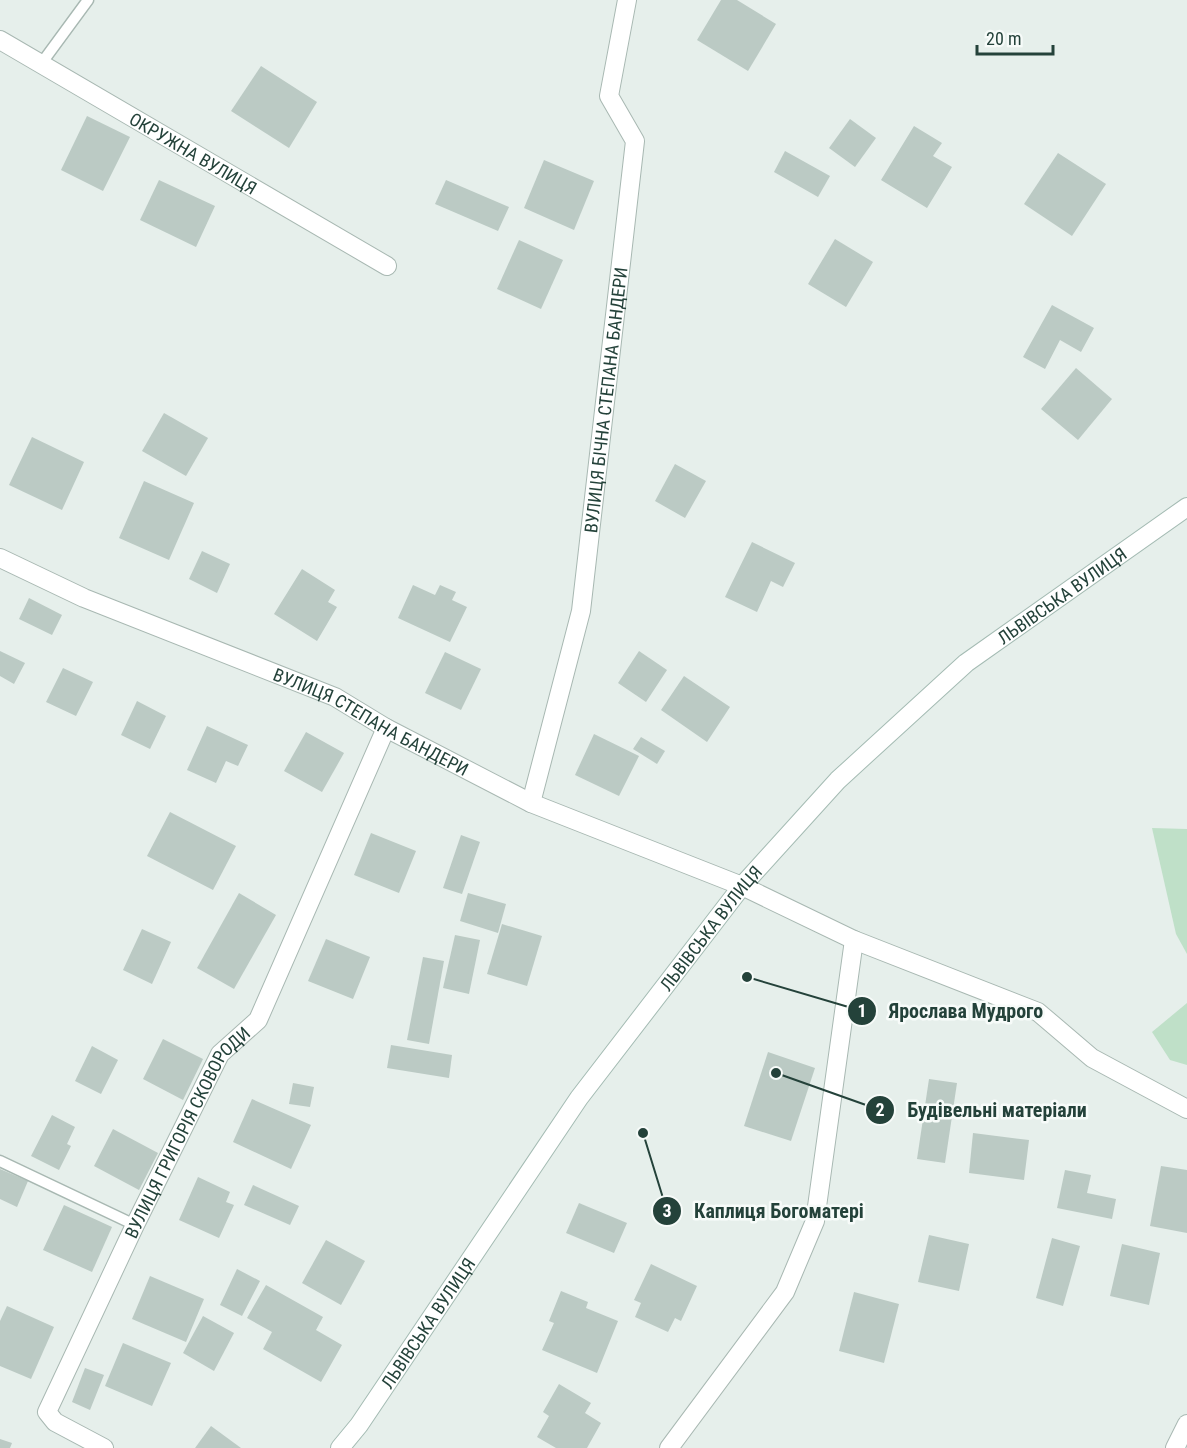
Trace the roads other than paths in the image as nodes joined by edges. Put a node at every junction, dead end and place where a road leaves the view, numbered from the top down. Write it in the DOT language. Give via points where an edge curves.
graph roads {
  1 [pos="88,0"];
  2 [pos="627,0"];
  3 [pos="0,40"];
  4 [pos="41,64"];
  5 [pos="387,266"];
  6 [pos="1187,507"];
  7 [pos="0,558"];
  8 [pos="386,728"];
  9 [pos="531,803"];
  10 [pos="742,886"];
  11 [pos="854,940"];
  12 [pos="1187,1109"];
  13 [pos="0,1161"];
  14 [pos="135,1225"];
  15 [pos="1187,1424"];
  16 [pos="104,1448"];
  17 [pos="340,1448"];
  18 [pos="669,1448"];
  19 [pos="1175,1448"];
  1 -- 4 [label="lane"];
  2 -- 9 [label="street, ВУЛИЦЯ БІЧНА СТЕПАНА БАНДЕРИ" via="609,96 635,141 581,611"];
  3 -- 4 [label="street, ОКРУЖНА ВУЛИЦЯ"];
  4 -- 5 [label="street, ОКРУЖНА ВУЛИЦЯ"];
  6 -- 10 [label="street, ЛЬВІВСЬКА ВУЛИЦЯ" via="966,663 838,780"];
  7 -- 8 [label="street, ВУЛИЦЯ СТЕПАНА БАНДЕРИ" via="84,598 335,697"];
  8 -- 9 [label="street, ВУЛИЦЯ СТЕПАНА БАНДЕРИ"];
  8 -- 14 [label="street, ВУЛИЦЯ ГРИГОРІЯ СКОВОРОДИ" via="258,1020 220,1054"];
  9 -- 10 [label="street, ВУЛИЦЯ СТЕПАНА БАНДЕРИ"];
  10 -- 11 [label="street, ВУЛИЦЯ СТЕПАНА БАНДЕРИ"];
  10 -- 17 [label="street, ЛЬВІВСЬКА ВУЛИЦЯ" via="579,1098"];
  11 -- 12 [label="street, ВУЛИЦЯ СТЕПАНА БАНДЕРИ" via="1038,1012 1092,1058"];
  11 -- 18 [label="street" via="815,1221 785,1292"];
  13 -- 14 [label="lane"];
  14 -- 16 [label="street, ВУЛИЦЯ ГРИГОРІЯ СКОВОРОДИ" via="47,1412 55,1422"];
  15 -- 19 [label="street"];
}
